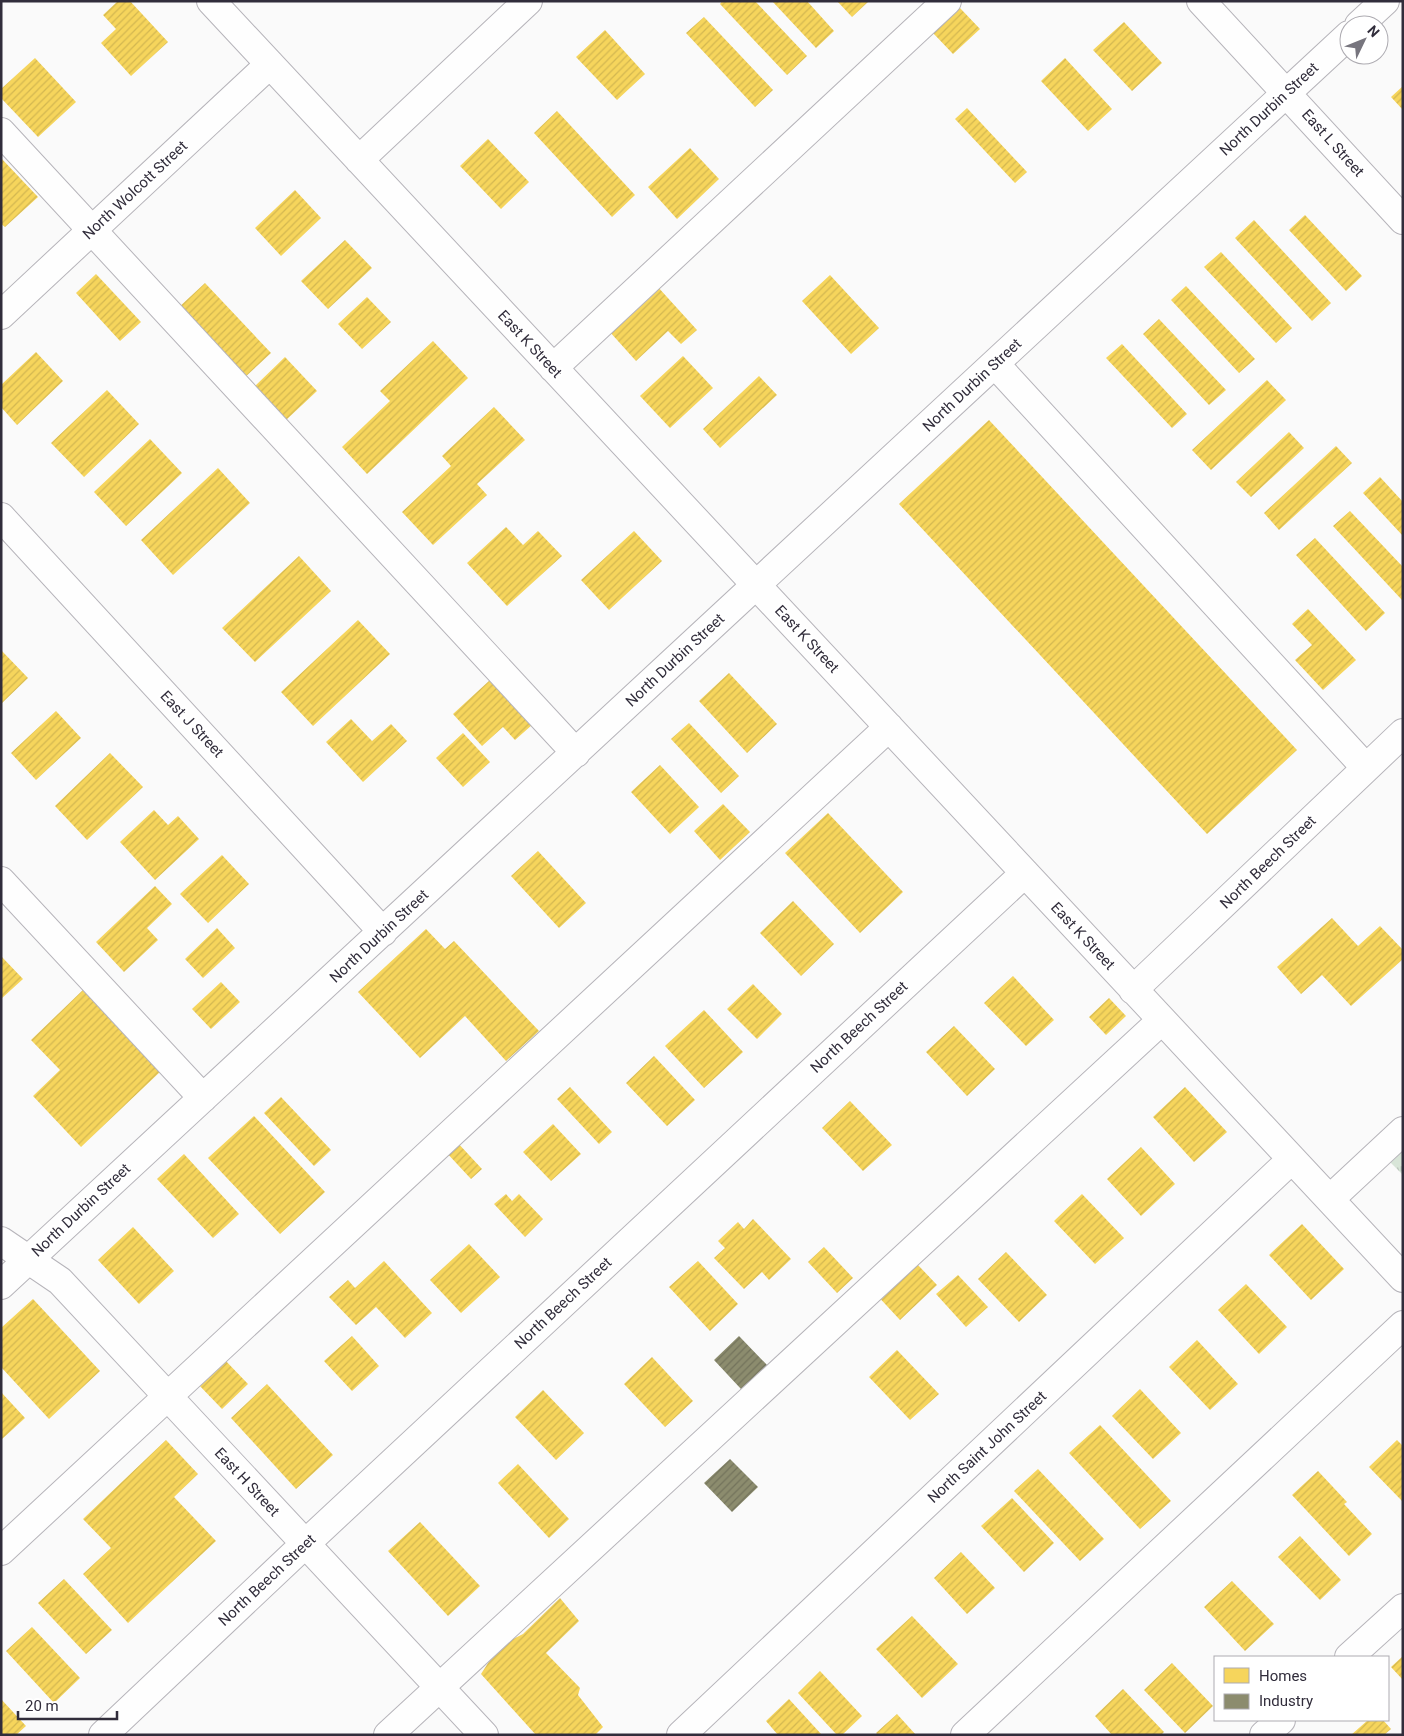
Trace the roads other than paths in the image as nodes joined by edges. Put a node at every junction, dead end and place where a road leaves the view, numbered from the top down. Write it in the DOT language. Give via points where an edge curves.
graph roads {
  1 [pos="211,1"];
  2 [pos="528,1"];
  3 [pos="947,1"];
  4 [pos="1201,1"];
  5 [pos="1385,1"];
  6 [pos="1370,15"];
  7 [pos="1339,43"];
  8 [pos="270,64"];
  9 [pos="1286,92"];
  10 [pos="1,132"];
  11 [pos="359,160"];
  12 [pos="1403,220"];
  13 [pos="92,230"];
  14 [pos="1,315"];
  15 [pos="995,364"];
  16 [pos="553,368"];
  17 [pos="1,517"];
  18 [pos="756,585"];
  19 [pos="888,727"];
  20 [pos="1403,734"];
  21 [pos="576,752"];
  22 [pos="1366,768"];
  23 [pos="1025,873"];
  24 [pos="1,881"];
  25 [pos="383,932"];
  26 [pos="1134,990"];
  27 [pos="1162,1020"];
  28 [pos="203,1098"];
  29 [pos="1403,1131"];
  30 [pos="1292,1159"];
  31 [pos="1330,1199"];
  32 [pos="1,1240"];
  33 [pos="28,1260"];
  34 [pos="1403,1278"];
  35 [pos="1,1285"];
  36 [pos="1403,1325"];
  37 [pos="168,1396"];
  38 [pos="305,1544"];
  39 [pos="1,1551"];
  40 [pos="1403,1608"];
  41 [pos="1350,1656"];
  42 [pos="439,1687"];
  43 [pos="1280,1721"];
  44 [pos="103,1735"];
  45 [pos="388,1735"];
  46 [pos="484,1735"];
  47 [pos="681,1735"];
  48 [pos="965,1735"];
  49 [pos="1264,1735"];
  1 -- 8 [label="street, East K Street"];
  2 -- 11 [label="street"];
  3 -- 16 [label="street"];
  4 -- 9 [label="street, East L Street"];
  5 -- 6 [label="street"];
  7 -- 9 [label="street, North Durbin Street"];
  8 -- 11 [label="street, East K Street"];
  8 -- 13 [label="street, North Wolcott Street"];
  9 -- 12 [label="street, East L Street"];
  9 -- 15 [label="street, North Durbin Street"];
  10 -- 13 [label="street"];
  11 -- 16 [label="street, East K Street"];
  13 -- 14 [label="street, North Wolcott Street"];
  13 -- 21 [label="street"];
  15 -- 18 [label="street, North Durbin Street"];
  15 -- 22 [label="street"];
  16 -- 18 [label="street, East K Street"];
  17 -- 25 [label="street, East J Street"];
  18 -- 19 [label="street, East K Street"];
  18 -- 21 [label="street, North Durbin Street"];
  19 -- 23 [label="street, East K Street"];
  19 -- 37 [label="street"];
  20 -- 22 [label="street, North Beech Street"];
  21 -- 25 [label="street, North Durbin Street"];
  22 -- 26 [label="street, North Beech Street"];
  23 -- 26 [label="street, East K Street"];
  23 -- 38 [label="street, North Beech Street"];
  24 -- 28 [label="street"];
  25 -- 28 [label="street, North Durbin Street"];
  26 -- 27 [label="street, East K Street"];
  27 -- 30 [label="street, East K Street"];
  27 -- 42 [label="street"];
  28 -- 33 [label="street, North Durbin Street"];
  29 -- 31 [label="street"];
  30 -- 31 [label="street, East K Street"];
  30 -- 47 [label="street, North Saint John Street"];
  31 -- 34 [label="street, East K Street"];
  32 -- 33 [label="street, East H Street"];
  33 -- 35 [label="street, North Durbin Street"];
  33 -- 37 [label="street, East H Street" via="60,1281"];
  36 -- 48 [label="street"];
  37 -- 38 [label="street, East H Street"];
  37 -- 39 [label="street"];
  38 -- 42 [label="street, East H Street"];
  38 -- 44 [label="street, North Beech Street"];
  40 -- 41 [label="street"];
  42 -- 45 [label="street"];
  42 -- 46 [label="street, East H Street"];
  43 -- 49 [label="street"];
}
